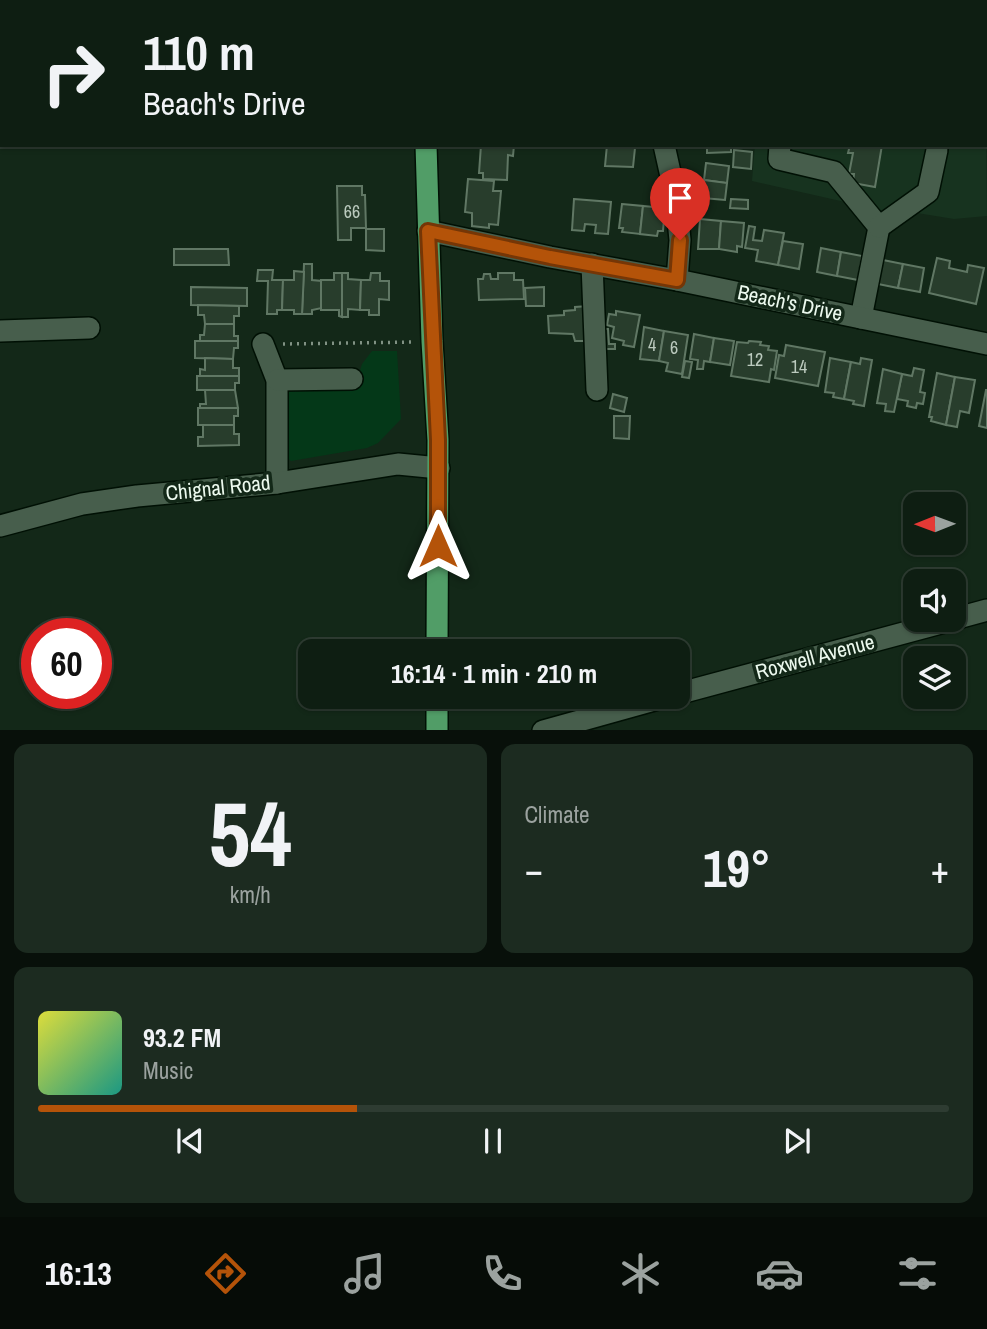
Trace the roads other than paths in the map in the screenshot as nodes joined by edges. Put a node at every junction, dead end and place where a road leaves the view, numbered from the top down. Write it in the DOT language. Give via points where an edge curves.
graph roads {
  1 [pos="426,147"];
  2 [pos="664,147"];
  3 [pos="780,147"];
  4 [pos="937,150"];
  5 [pos="879,227"];
  6 [pos="428,231"];
  7 [pos="592,264"];
  8 [pos="677,280"];
  9 [pos="861,318"];
  10 [pos="89,328"];
  11 [pos="0,331"];
  12 [pos="263,344"];
  13 [pos="987,344"];
  14 [pos="352,379"];
  15 [pos="277,380"];
  16 [pos="597,390"];
  17 [pos="439,468"];
  18 [pos="277,483"];
  19 [pos="0,526"];
  20 [pos="987,610"];
  21 [pos="966,616"];
  22 [pos="905,632"];
  23 [pos="438,639"];
  24 [pos="690,690"];
  25 [pos="437,709"];
  26 [pos="621,709"];
  27 [pos="437,730"];
  28 [pos="543,730"];
  1 -- 6 [label="main road"];
  2 -- 8 [label="street" via="680,240"];
  3 -- 5 [label="street" via="779,159 834,172"];
  4 -- 5 [label="street" via="928,192"];
  5 -- 9 [label="street"];
  6 -- 7 [label="street, Beach's Drive"];
  6 -- 17 [label="main road"];
  7 -- 8 [label="street, Beach's Drive"];
  7 -- 16 [label="street"];
  8 -- 9 [label="street, Beach's Drive"];
  9 -- 13 [label="street, Beach's Drive"];
  10 -- 11 [label="street"];
  12 -- 15 [label="street"];
  14 -- 15 [label="street"];
  15 -- 18 [label="street"];
  17 -- 18 [label="street, Chignal Road" via="398,464"];
  17 -- 23 [label="main road"];
  18 -- 19 [label="street, Chignal Road" via="82,504"];
  20 -- 21 [label="street, Roxwell Avenue"];
  22 -- 24 [label="street, Roxwell Avenue"];
  25 -- 27 [label="main road"];
  26 -- 28 [label="street"];
}
